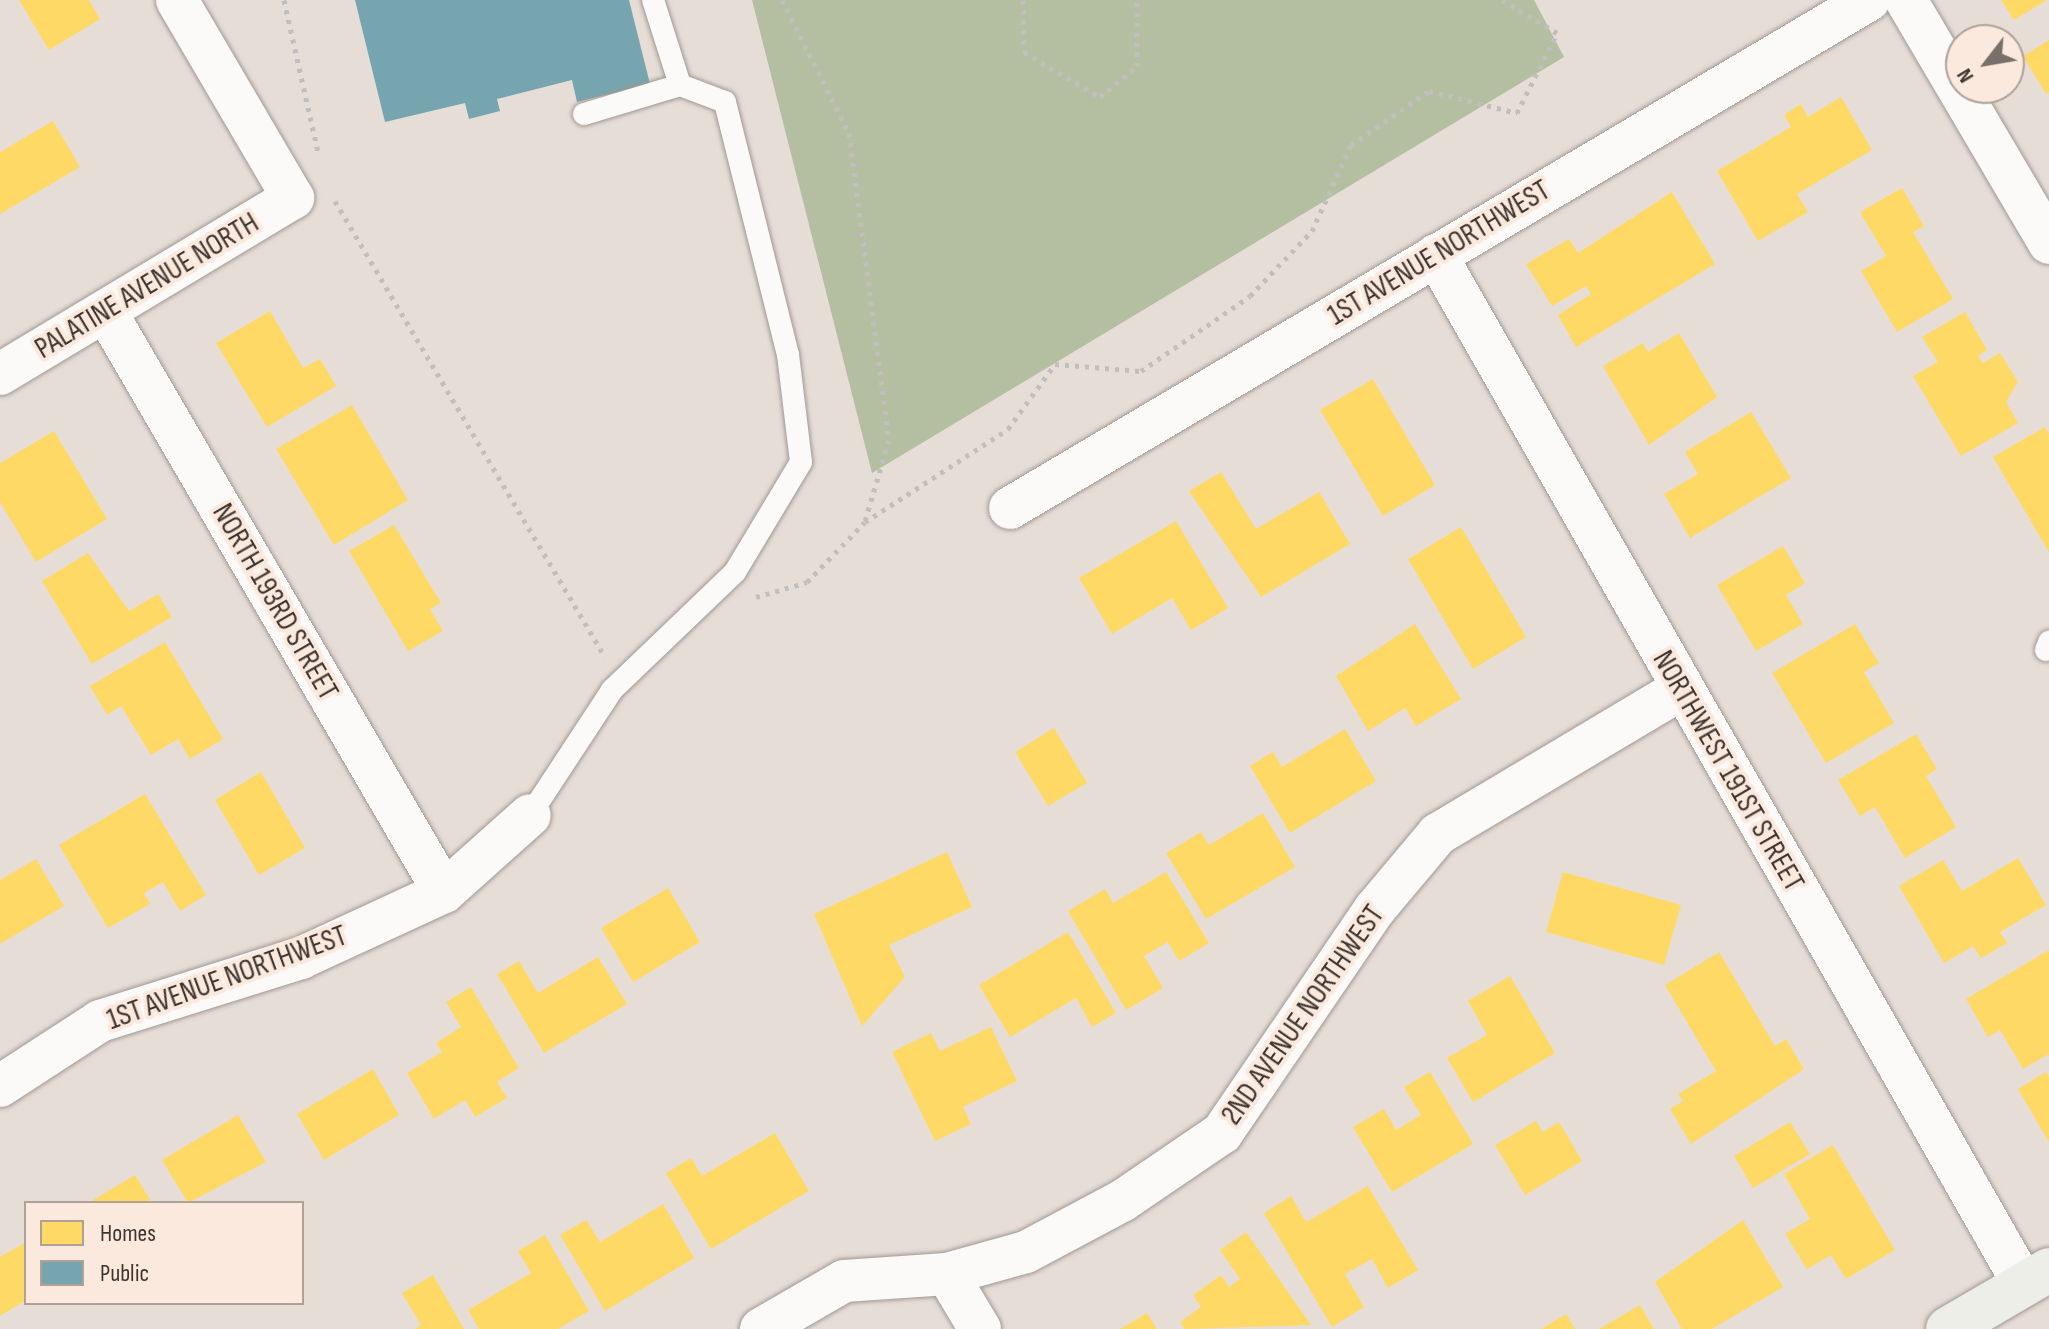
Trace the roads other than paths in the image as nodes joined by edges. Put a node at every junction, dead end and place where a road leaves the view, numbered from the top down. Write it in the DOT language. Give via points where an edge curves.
graph roads {
  1 [pos="177,0"];
  2 [pos="653,0"];
  3 [pos="1869,0"];
  4 [pos="1906,0"];
  5 [pos="680,85"];
  6 [pos="584,114"];
  7 [pos="2049,243"];
  8 [pos="1436,255"];
  9 [pos="106,312"];
  10 [pos="0,374"];
  11 [pos="1010,508"];
  12 [pos="1681,689"];
  13 [pos="530,815"];
  14 [pos="444,892"];
  15 [pos="0,1086"];
  16 [pos="947,1274"];
  17 [pos="2036,1277"];
  18 [pos="761,1329"];
  19 [pos="980,1329"];
  20 [pos="1948,1329"];
  1 -- 9 [label="street, PALATINE AVENUE NORTH" via="316,184"];
  2 -- 5 [label="lane"];
  3 -- 8 [label="street, 1ST AVENUE NORTHWEST"];
  4 -- 7 [label="street"];
  5 -- 6 [label="lane"];
  5 -- 13 [label="lane" via="725,102 788,355 801,462 768,524 710,592 620,682"];
  8 -- 11 [label="street, 1ST AVENUE NORTHWEST"];
  8 -- 12 [label="street, NORTHWEST 191ST STREET"];
  9 -- 10 [label="street, PALATINE AVENUE NORTH"];
  9 -- 14 [label="street, NORTH 193RD STREET"];
  12 -- 16 [label="street, 2ND AVENUE NORTHWEST" via="1438,834 1375,909 1222,1133 1122,1201 1026,1252"];
  12 -- 17 [label="street, NORTHWEST 191ST STREET"];
  13 -- 14 [label="street, 1ST AVENUE NORTHWEST"];
  14 -- 15 [label="street, 1ST AVENUE NORTHWEST" via="301,958 100,1021"];
  16 -- 18 [label="street, 2ND AVENUE NORTHWEST" via="844,1281"];
  16 -- 19 [label="street"];
  17 -- 20 [label="street"];
}
